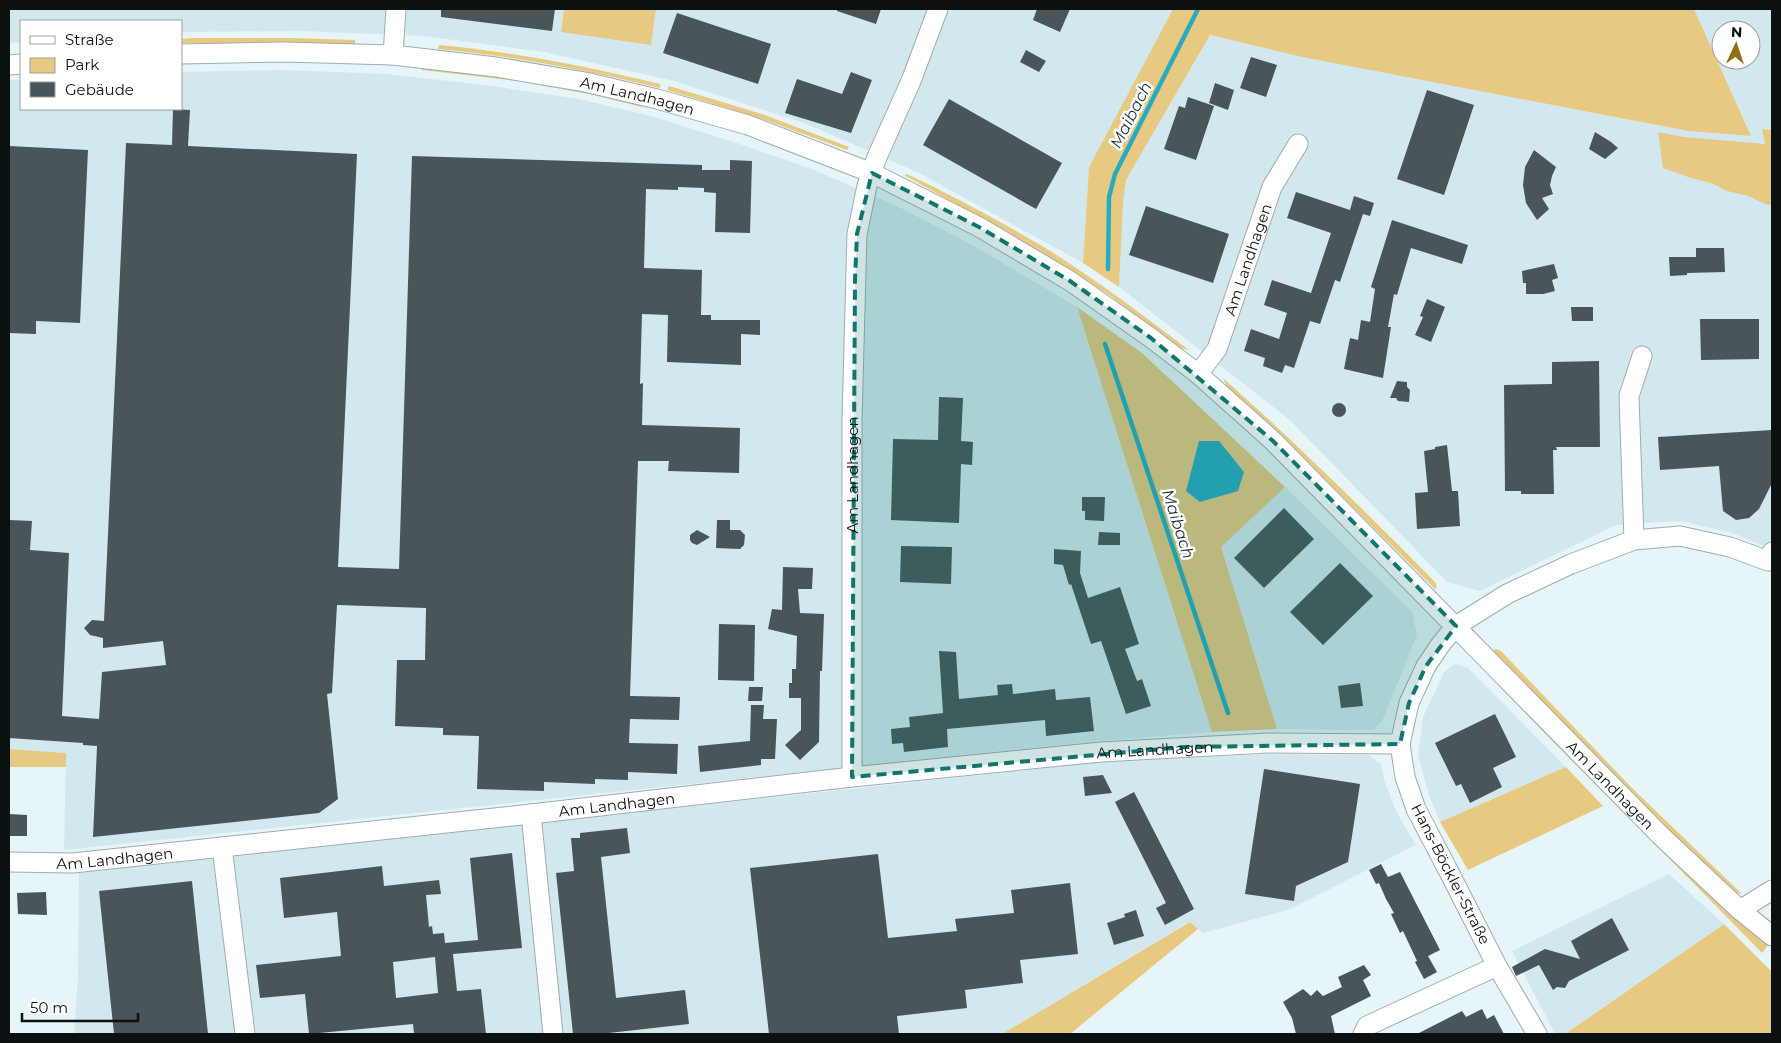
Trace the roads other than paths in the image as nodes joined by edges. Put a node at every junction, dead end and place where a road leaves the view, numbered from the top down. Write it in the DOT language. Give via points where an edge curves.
graph roads {
  1 [pos="396,9"];
  2 [pos="938,9"];
  3 [pos="182,54"];
  4 [pos="393,55"];
  5 [pos="1298,144"];
  6 [pos="872,173"];
  7 [pos="1642,356"];
  8 [pos="1198,374"];
  9 [pos="1634,540"];
  10 [pos="1771,560"];
  11 [pos="1456,626"];
  12 [pos="1400,744"];
  13 [pos="852,777"];
  14 [pos="531,814"];
  15 [pos="222,847"];
  16 [pos="9,862"];
  17 [pos="1772,890"];
  18 [pos="1740,910"];
  19 [pos="1772,936"];
  20 [pos="1497,966"];
  21 [pos="245,1034"];
  22 [pos="554,1034"];
  23 [pos="1363,1034"];
  24 [pos="1538,1034"];
  1 -- 4 [label="street"];
  2 -- 6 [label="street, Am Landhagen"];
  3 -- 4 [label="street, Am Landhagen"];
  4 -- 6 [label="street, Am Landhagen" via="496,67 585,82 657,99 748,125"];
  5 -- 8 [label="street, Am Landhagen" via="1272,187 1217,349"];
  6 -- 8 [label="street, Am Landhagen" via="979,227 1070,282"];
  6 -- 13 [label="street, Am Landhagen" via="857,234 855,280"];
  7 -- 9 [label="street" via="1630,396"];
  8 -- 11 [label="street, Am Landhagen" via="1273,441"];
  9 -- 10 [label="street" via="1680,536"];
  9 -- 11 [label="street" via="1506,594"];
  11 -- 12 [label="street, Hans-Böckler-Straße" via="1426,666 1409,703"];
  11 -- 18 [label="street, Am Landhagen" via="1660,835"];
  12 -- 13 [label="street, Am Landhagen" via="1268,742 1184,747"];
  12 -- 20 [label="street, Hans-Böckler-Straße" via="1405,776 1416,809"];
  13 -- 14 [label="street, Am Landhagen"];
  14 -- 15 [label="street, Am Landhagen"];
  14 -- 22 [label="street"];
  15 -- 16 [label="street, Am Landhagen" via="73,863"];
  15 -- 21 [label="street"];
  17 -- 18 [label="street"];
  18 -- 19 [label="street, Am Landhagen"];
  20 -- 23 [label="street" via="1367,1026"];
  20 -- 24 [label="street, Hans-Böckler-Straße"];
}
